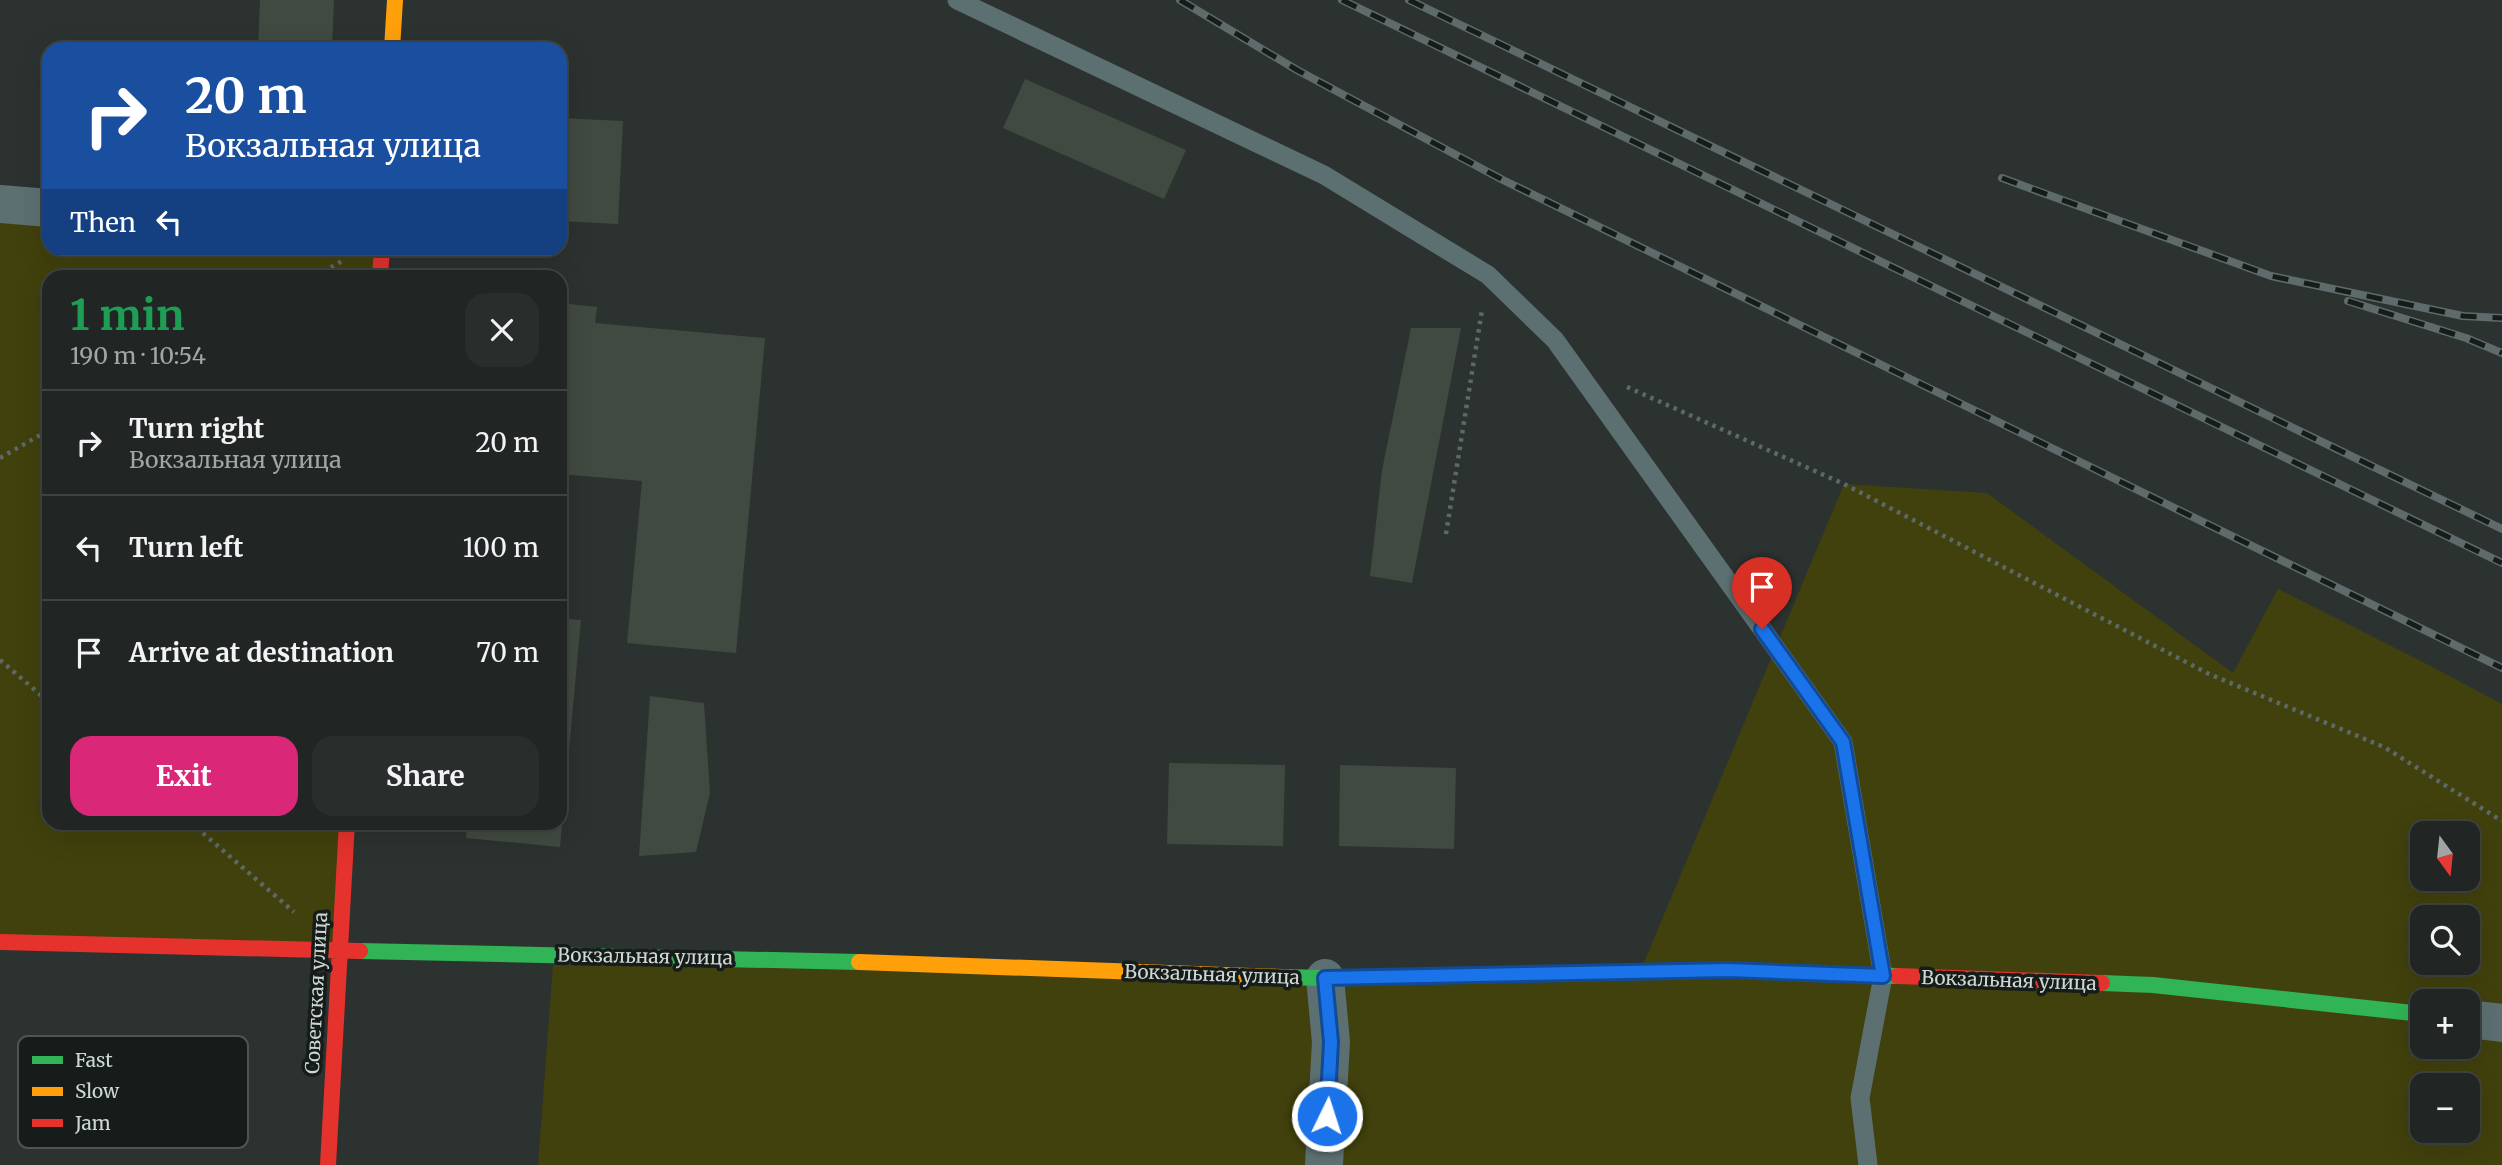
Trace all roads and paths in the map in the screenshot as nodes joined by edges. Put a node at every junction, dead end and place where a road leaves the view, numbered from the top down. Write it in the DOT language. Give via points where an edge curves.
graph roads {
  1 [pos="395,0"];
  2 [pos="957,0"];
  3 [pos="392,42"];
  4 [pos="0,204"];
  5 [pos="42,207"];
  6 [pos="1488,275"];
  7 [pos="1626,387"];
  8 [pos="42,434"];
  9 [pos="0,458"];
  10 [pos="1446,534"];
  11 [pos="0,660"];
  12 [pos="42,696"];
  13 [pos="2502,821"];
  14 [pos="199,830"];
  15 [pos="347,830"];
  16 [pos="0,942"];
  17 [pos="340,951"];
  18 [pos="1883,976"];
  19 [pos="1325,978"];
  20 [pos="2410,1013"];
  21 [pos="2480,1020"];
  22 [pos="2502,1023"];
  23 [pos="328,1165"];
  24 [pos="1324,1165"];
  25 [pos="1868,1165"];
  1 -- 3 [label="street"];
  2 -- 6 [label="lane" via="1324,175"];
  4 -- 5 [label="street"];
  6 -- 10 [label="path"];
  6 -- 18 [label="lane" via="1555,340 1843,742"];
  7 -- 13 [label="path" via="1844,484 2209,674 2384,747"];
  8 -- 9 [label="path"];
  11 -- 12 [label="path"];
  14 -- 17 [label="path"];
  15 -- 17 [label="street, Советская улица"];
  16 -- 17 [label="street, Вокзальная улица"];
  17 -- 19 [label="street, Вокзальная улица" via="734,958"];
  17 -- 23 [label="street, Советская улица"];
  18 -- 19 [label="street, Вокзальная улица" via="1729,970"];
  18 -- 20 [label="street, Вокзальная улица" via="2153,985"];
  18 -- 25 [label="lane" via="1860,1098"];
  19 -- 24 [label="street" via="1331,1042"];
  21 -- 22 [label="street"];
}
